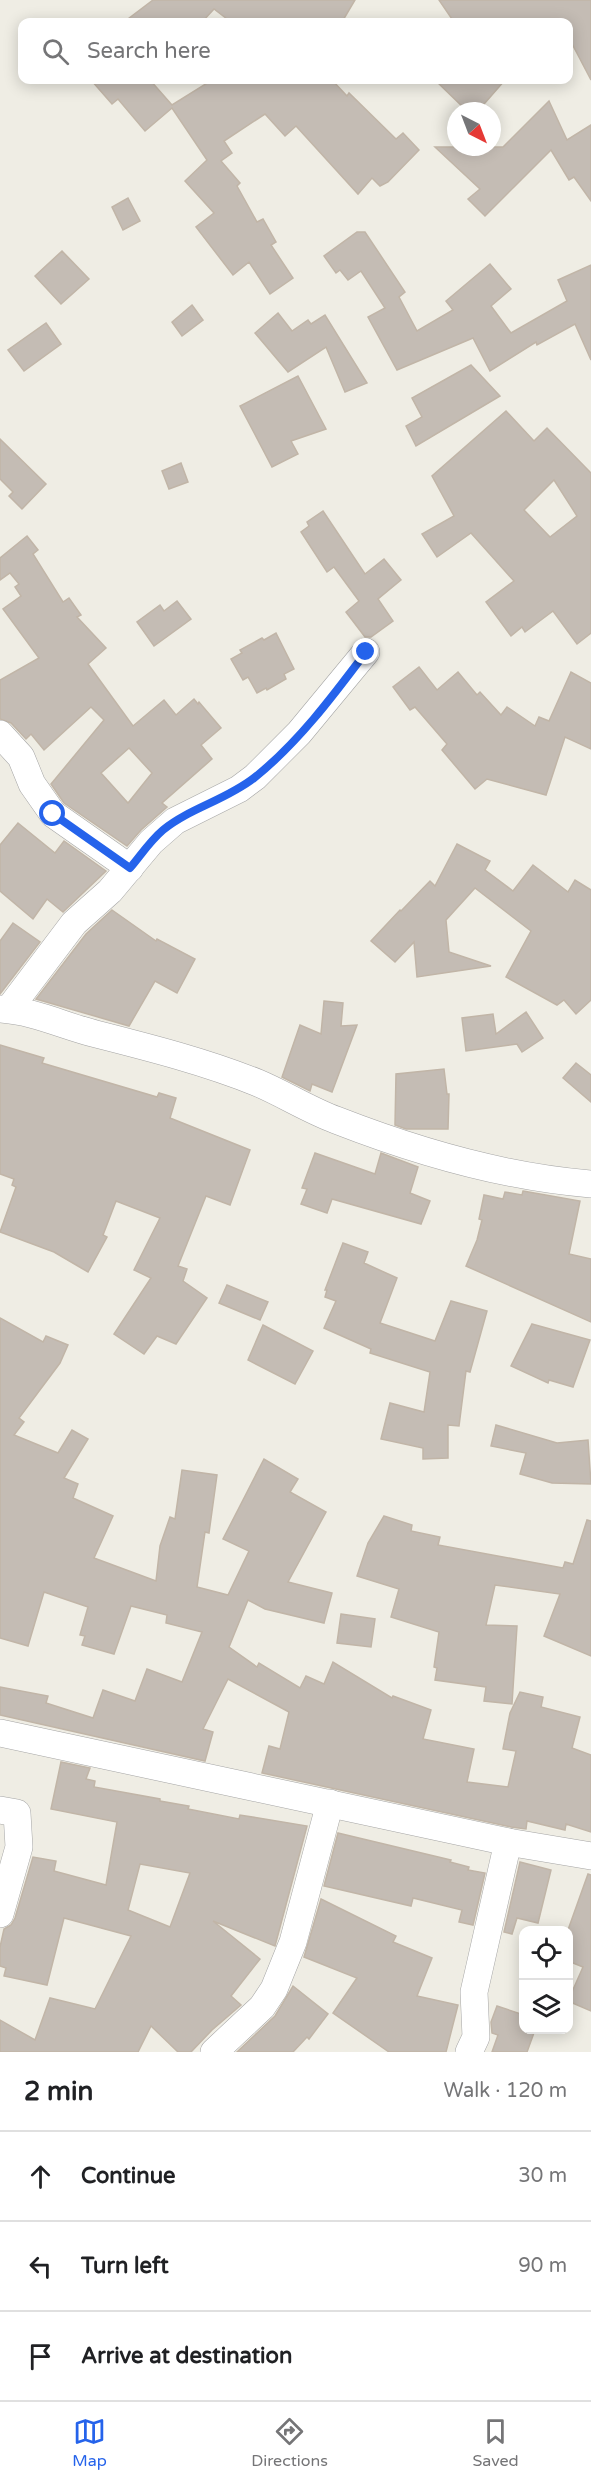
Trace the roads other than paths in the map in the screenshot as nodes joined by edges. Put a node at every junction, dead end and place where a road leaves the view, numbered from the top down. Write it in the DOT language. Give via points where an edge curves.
graph roads {
  1 [pos="366,652"];
  2 [pos="0,734"];
  3 [pos="130,868"];
  4 [pos="4,1009"];
  5 [pos="591,1185"];
  6 [pos="0,1733"];
  7 [pos="330,1803"];
  8 [pos="0,1810"];
  9 [pos="508,1842"];
  10 [pos="591,1856"];
  11 [pos="0,1914"];
  12 [pos="214,2052"];
  13 [pos="469,2052"];
  1 -- 3 [label="street" via="299,733 255,777 169,826"];
  2 -- 3 [label="street" via="21,757 32,784 53,814"];
  3 -- 4 [label="street" via="74,923"];
  4 -- 5 [label="street" via="186,1058 258,1083 334,1120 482,1168"];
  6 -- 7 [label="street"];
  7 -- 9 [label="street"];
  7 -- 12 [label="street" via="293,1942 274,1989 262,2007"];
  8 -- 11 [label="street" via="17,1814 19,1847"];
  9 -- 10 [label="street"];
  9 -- 13 [label="street" via="474,1992 476,2037"];
}
